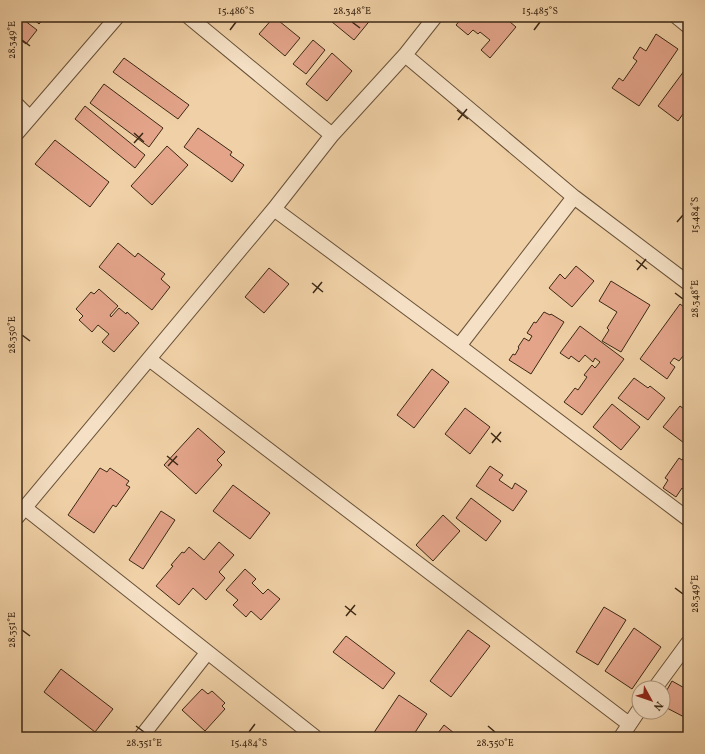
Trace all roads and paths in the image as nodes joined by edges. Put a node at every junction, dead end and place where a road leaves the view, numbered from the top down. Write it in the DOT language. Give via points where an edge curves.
graph roads {
  1 [pos="117,17"];
  2 [pos="189,17"];
  3 [pos="435,17"];
  4 [pos="677,17"];
  5 [pos="688,26"];
  6 [pos="405,55"];
  7 [pos="17,105"];
  8 [pos="30,118"];
  9 [pos="17,133"];
  10 [pos="332,135"];
  11 [pos="574,197"];
  12 [pos="274,209"];
  13 [pos="688,283"];
  14 [pos="459,346"];
  15 [pos="149,359"];
  16 [pos="21,512"];
  17 [pos="688,520"];
  18 [pos="688,643"];
  19 [pos="207,653"];
  20 [pos="661,680"];
  21 [pos="632,720"];
  22 [pos="629,724"];
  23 [pos="141,737"];
  24 [pos="315,737"];
  25 [pos="621,737"];
  1 -- 8 [label="street"];
  2 -- 10 [label="street"];
  3 -- 6 [label="street"];
  4 -- 5 [label="street"];
  6 -- 10 [label="street"];
  6 -- 11 [label="street"];
  7 -- 8 [label="street"];
  8 -- 9 [label="street"];
  10 -- 12 [label="street"];
  11 -- 13 [label="street"];
  11 -- 14 [label="street"];
  12 -- 14 [label="street"];
  12 -- 15 [label="street"];
  14 -- 17 [label="street"];
  15 -- 16 [label="street"];
  15 -- 22 [label="street"];
  16 -- 19 [label="street"];
  18 -- 20 [label="street"];
  19 -- 23 [label="street"];
  19 -- 24 [label="street"];
  21 -- 22 [label="street"];
  22 -- 25 [label="street"];
}
